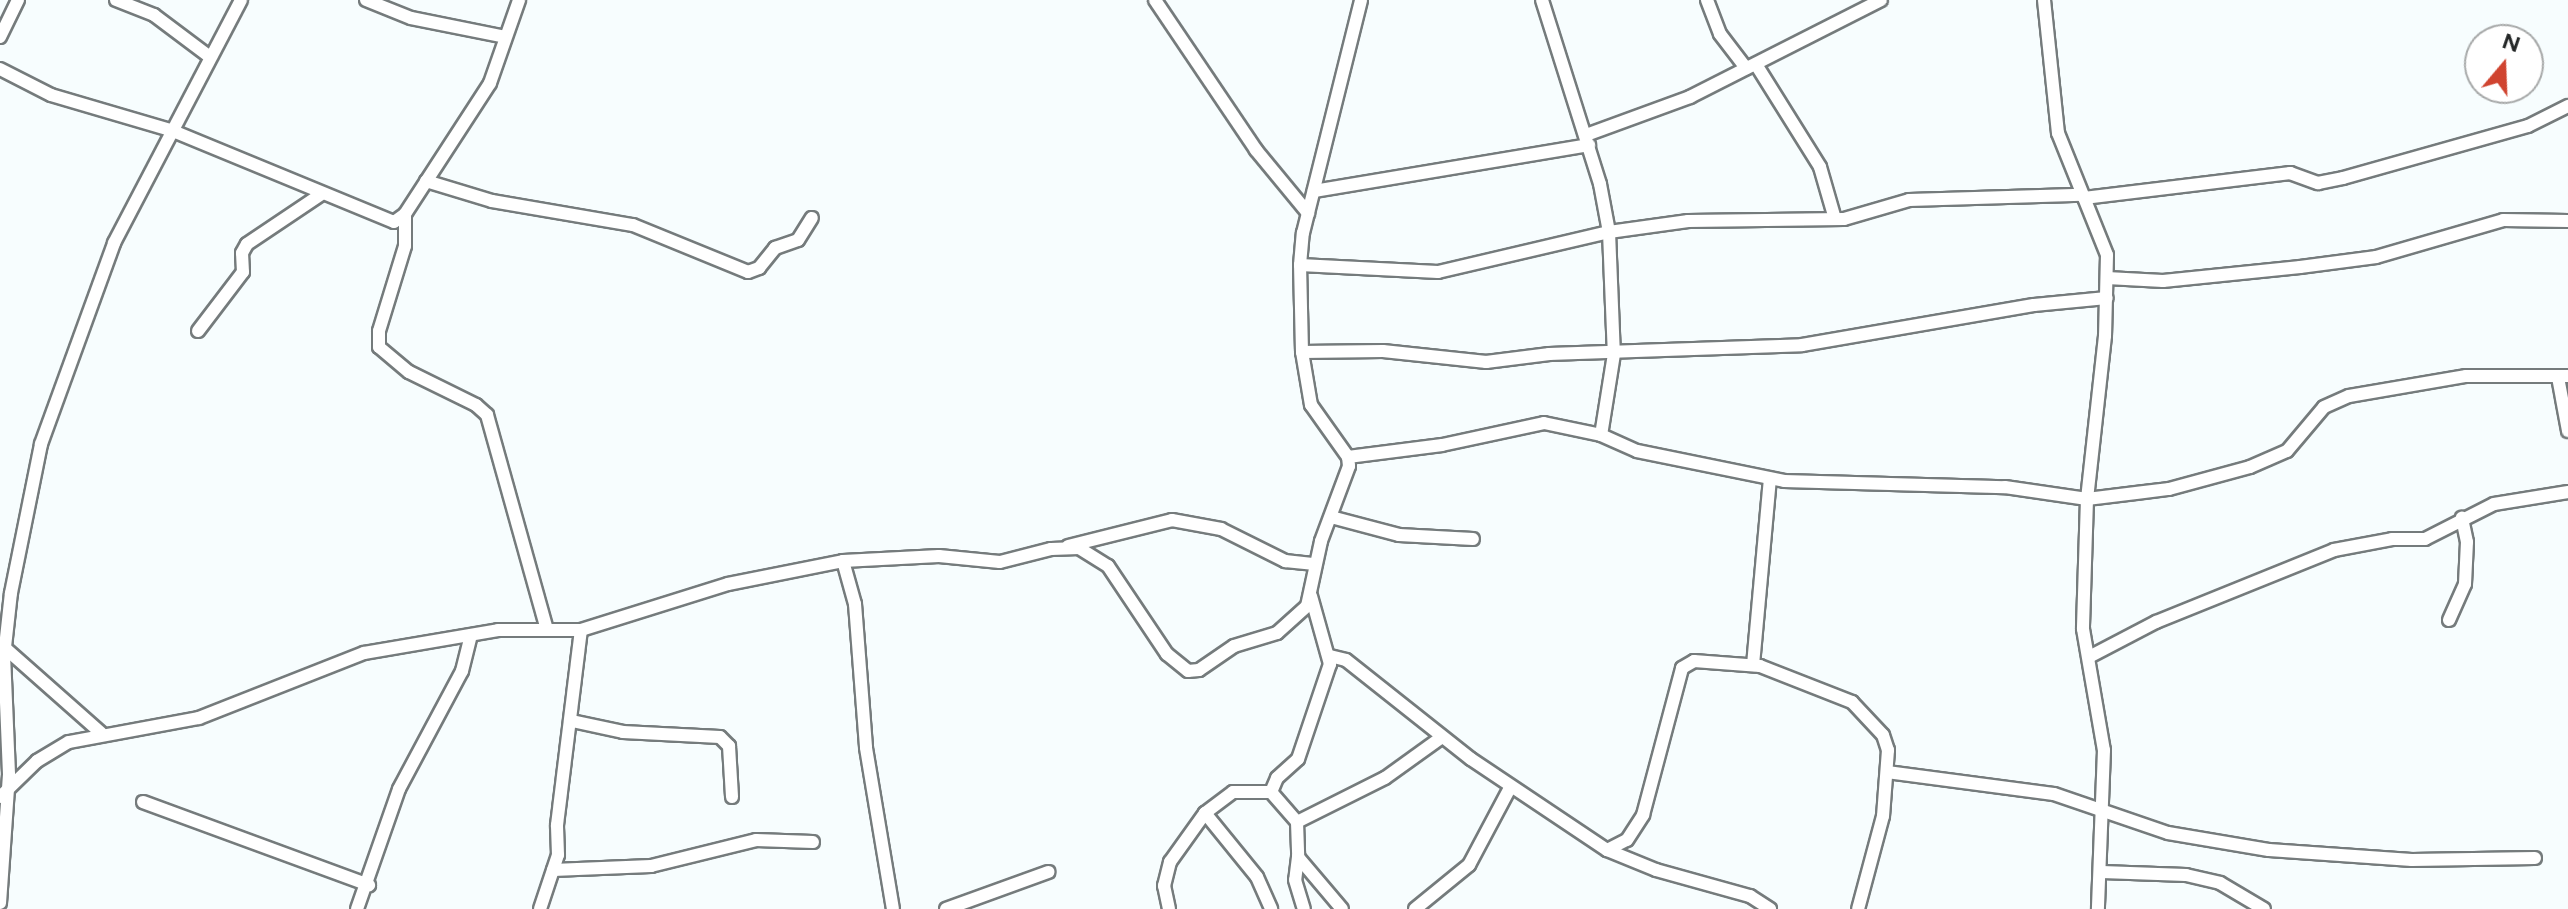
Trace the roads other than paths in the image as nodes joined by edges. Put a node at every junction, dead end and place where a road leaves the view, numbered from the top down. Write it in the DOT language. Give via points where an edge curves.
graph roads {
  1 [pos="18,0"];
  2 [pos="116,0"];
  3 [pos="241,0"];
  4 [pos="366,0"];
  5 [pos="519,0"];
  6 [pos="1155,0"];
  7 [pos="1361,0"];
  8 [pos="1542,0"];
  9 [pos="1707,0"];
  10 [pos="1881,0"];
  11 [pos="2044,0"];
  12 [pos="0,37"];
  13 [pos="505,37"];
  14 [pos="210,57"];
  15 [pos="1751,67"];
  16 [pos="0,69"];
  17 [pos="2568,106"];
  18 [pos="173,131"];
  19 [pos="1587,140"];
  20 [pos="426,181"];
  21 [pos="1314,191"];
  22 [pos="320,195"];
  23 [pos="2083,196"];
  24 [pos="1308,213"];
  25 [pos="405,214"];
  26 [pos="812,218"];
  27 [pos="1835,219"];
  28 [pos="2568,221"];
  29 [pos="1609,232"];
  30 [pos="1300,265"];
  31 [pos="2107,278"];
  32 [pos="2107,298"];
  33 [pos="198,331"];
  34 [pos="1302,352"];
  35 [pos="1614,354"];
  36 [pos="2563,376"];
  37 [pos="2568,431"];
  38 [pos="1601,435"];
  39 [pos="1348,457"];
  40 [pos="1770,479"];
  41 [pos="2568,492"];
  42 [pos="2087,499"];
  43 [pos="1331,517"];
  44 [pos="2462,518"];
  45 [pos="1473,539"];
  46 [pos="1065,547"];
  47 [pos="843,561"];
  48 [pos="1315,564"];
  49 [pos="1311,596"];
  50 [pos="2449,620"];
  51 [pos="546,627"];
  52 [pos="581,630"];
  53 [pos="471,635"];
  54 [pos="3,652"];
  55 [pos="1330,656"];
  56 [pos="2089,657"];
  57 [pos="1753,665"];
  58 [pos="572,721"];
  59 [pos="101,733"];
  60 [pos="1442,737"];
  61 [pos="1887,772"];
  62 [pos="1511,786"];
  63 [pos="1271,792"];
  64 [pos="4,795"];
  65 [pos="732,797"];
  66 [pos="143,802"];
  67 [pos="2101,811"];
  68 [pos="1205,813"];
  69 [pos="1297,822"];
  70 [pos="813,842"];
  71 [pos="1607,850"];
  72 [pos="1298,857"];
  73 [pos="2535,858"];
  74 [pos="553,870"];
  75 [pos="1048,872"];
  76 [pos="2102,872"];
  77 [pos="369,885"];
  78 [pos="0,903"];
  79 [pos="357,909"];
  80 [pos="540,909"];
  81 [pos="893,909"];
  82 [pos="946,909"];
  83 [pos="1169,909"];
  84 [pos="1271,909"];
  85 [pos="1304,909"];
  86 [pos="1342,909"];
  87 [pos="1415,909"];
  88 [pos="1770,909"];
  89 [pos="1858,909"];
  90 [pos="2098,909"];
  91 [pos="2264,909"];
  1 -- 12 [label="street"];
  2 -- 14 [label="street" via="154,15"];
  3 -- 14 [label="street"];
  4 -- 13 [label="street" via="411,18"];
  5 -- 13 [label="street"];
  6 -- 24 [label="street" via="1256,150"];
  7 -- 21 [label="street"];
  8 -- 19 [label="street"];
  9 -- 15 [label="street" via="1720,34"];
  10 -- 15 [label="street"];
  11 -- 23 [label="street" via="2058,133"];
  13 -- 20 [label="street" via="490,83"];
  14 -- 18 [label="street"];
  15 -- 19 [label="street"];
  15 -- 27 [label="street" via="1820,167"];
  16 -- 18 [label="street" via="109,116"];
  17 -- 23 [label="street" via="2528,126 2318,183 2290,173"];
  18 -- 22 [label="street"];
  18 -- 54 [label="street" via="105,262 49,416"];
  19 -- 21 [label="street"];
  19 -- 29 [label="street"];
  20 -- 25 [label="street"];
  20 -- 26 [label="street" via="492,201 633,225 748,272 759,268 775,248 798,240"];
  21 -- 24 [label="street"];
  22 -- 25 [label="street" via="383,221"];
  22 -- 33 [label="street" via="247,244 243,272"];
  23 -- 27 [label="street" via="1909,200"];
  23 -- 31 [label="street" via="2104,239"];
  24 -- 30 [label="street"];
  25 -- 51 [label="street" via="408,233 379,347 409,372 487,415"];
  27 -- 29 [label="street" via="1688,221"];
  28 -- 31 [label="street" via="2503,220 2376,257 2300,267 2163,281"];
  29 -- 30 [label="street" via="1438,272"];
  29 -- 35 [label="street"];
  30 -- 34 [label="street"];
  31 -- 32 [label="street"];
  32 -- 35 [label="street" via="2034,305 1802,345"];
  32 -- 42 [label="street"];
  34 -- 35 [label="street" via="1383,351 1486,362"];
  34 -- 39 [label="street" via="1311,405"];
  35 -- 38 [label="street"];
  36 -- 37 [label="street"];
  36 -- 42 [label="street" via="2466,376 2349,396 2324,407 2287,451 2250,467 2169,489"];
  38 -- 39 [label="street" via="1544,423 1442,445"];
  38 -- 40 [label="street" via="1637,451"];
  39 -- 43 [label="street"];
  40 -- 42 [label="street" via="2005,487"];
  40 -- 57 [label="street"];
  41 -- 44 [label="street" via="2494,504"];
  42 -- 56 [label="street" via="2083,629"];
  43 -- 45 [label="street" via="1399,535"];
  43 -- 48 [label="street"];
  44 -- 50 [label="street" via="2465,584"];
  44 -- 56 [label="street" via="2425,539 2334,550 2168,617"];
  46 -- 47 [label="street" via="1000,562 939,556"];
  46 -- 48 [label="street" via="1172,520 1221,529 1285,561"];
  46 -- 49 [label="street" via="1079,548 1108,566 1167,654 1188,671 1199,670 1234,646 1277,633 1302,614"];
  47 -- 52 [label="street" via="728,584"];
  47 -- 81 [label="street" via="855,604 866,748"];
  48 -- 49 [label="street"];
  49 -- 55 [label="street"];
  51 -- 52 [label="street"];
  51 -- 53 [label="street"];
  52 -- 58 [label="street"];
  53 -- 59 [label="street" via="364,653 199,718"];
  53 -- 77 [label="street" via="462,671 399,789"];
  54 -- 59 [label="street"];
  54 -- 64 [label="street"];
  55 -- 60 [label="street" via="1346,660"];
  55 -- 63 [label="street" via="1298,759 1277,778"];
  56 -- 67 [label="street" via="2104,750"];
  57 -- 61 [label="street" via="1852,702 1883,735"];
  57 -- 71 [label="street" via="1694,661 1682,668 1643,815 1627,840"];
  58 -- 65 [label="street" via="623,732 720,737 729,746"];
  58 -- 74 [label="street"];
  59 -- 64 [label="street" via="49,753"];
  60 -- 62 [label="street"];
  60 -- 69 [label="street" via="1385,778"];
  61 -- 67 [label="street" via="2054,794"];
  61 -- 89 [label="street" via="1883,816"];
  62 -- 71 [label="street"];
  62 -- 87 [label="street" via="1469,865"];
  63 -- 68 [label="street" via="1233,792"];
  63 -- 69 [label="street"];
  64 -- 78 [label="street"];
  66 -- 77 [label="street"];
  67 -- 73 [label="street" via="2182,836 2321,856"];
  67 -- 76 [label="street"];
  68 -- 83 [label="street" via="1170,862 1164,886"];
  68 -- 84 [label="street" via="1257,877"];
  69 -- 72 [label="street"];
  70 -- 74 [label="street" via="756,840 651,866"];
  71 -- 88 [label="street" via="1656,870 1750,896"];
  72 -- 85 [label="street" via="1295,880"];
  72 -- 86 [label="street"];
  74 -- 80 [label="street"];
  75 -- 82 [label="street"];
  76 -- 90 [label="street"];
  76 -- 91 [label="street" via="2186,875 2220,883"];
  77 -- 79 [label="street"];
}
